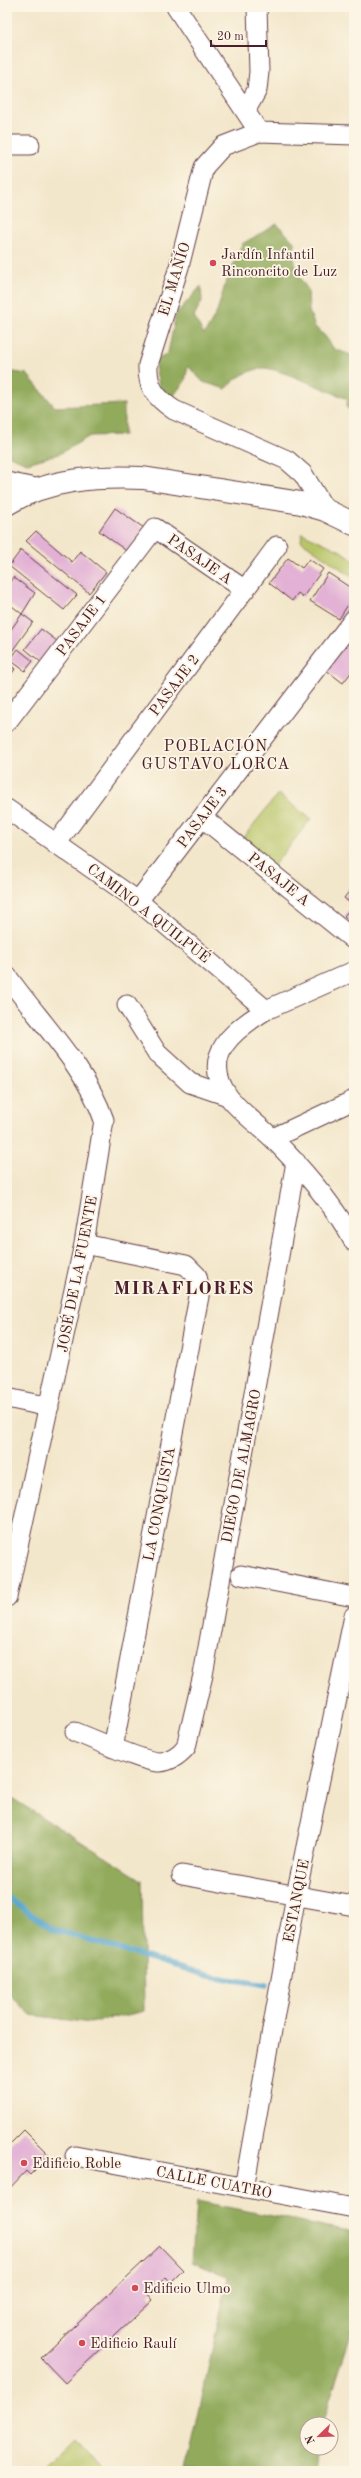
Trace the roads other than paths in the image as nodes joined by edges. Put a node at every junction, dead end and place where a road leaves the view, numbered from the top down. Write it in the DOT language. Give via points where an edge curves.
graph roads {
  1 [pos="176,7"];
  2 [pos="257,7"];
  3 [pos="246,110"];
  4 [pos="259,132"];
  5 [pos="354,135"];
  6 [pos="30,145"];
  7 [pos="7,146"];
  8 [pos="7,482"];
  9 [pos="40,489"];
  10 [pos="7,504"];
  11 [pos="325,510"];
  12 [pos="354,524"];
  13 [pos="155,528"];
  14 [pos="277,546"];
  15 [pos="245,590"];
  16 [pos="354,619"];
  17 [pos="7,722"];
  18 [pos="7,809"];
  19 [pos="202,818"];
  20 [pos="56,844"];
  21 [pos="138,900"];
  22 [pos="354,940"];
  23 [pos="354,971"];
  24 [pos="7,976"];
  25 [pos="127,1004"];
  26 [pos="266,1010"];
  27 [pos="228,1096"];
  28 [pos="354,1100"];
  29 [pos="273,1138"];
  30 [pos="296,1162"];
  31 [pos="354,1242"];
  32 [pos="84,1244"];
  33 [pos="7,1398"];
  34 [pos="49,1407"];
  35 [pos="241,1575"];
  36 [pos="7,1597"];
  37 [pos="354,1597"];
  38 [pos="354,1616"];
  39 [pos="75,1732"];
  40 [pos="113,1748"];
  41 [pos="182,1875"];
  42 [pos="296,1895"];
  43 [pos="354,1906"];
  44 [pos="75,2156"];
  45 [pos="244,2188"];
  46 [pos="354,2208"];
  1 -- 3 [label="street"];
  2 -- 3 [label="street" via="260,72 257,90"];
  3 -- 4 [label="street"];
  4 -- 5 [label="street"];
  4 -- 11 [label="street, EL MAÑÍO" via="223,146 204,167 179,267 156,335 147,375 152,390 160,400 174,410 287,460 303,474"];
  6 -- 7 [label="street"];
  8 -- 9 [label="street"];
  9 -- 10 [label="street"];
  9 -- 11 [label="street" via="80,479 143,478 263,495"];
  11 -- 12 [label="street"];
  13 -- 15 [label="street, PASAJE A"];
  13 -- 17 [label="street, PASAJE 1"];
  14 -- 15 [label="street, PASAJE 2"];
  15 -- 20 [label="street, PASAJE 2"];
  16 -- 19 [label="street, PASAJE 3"];
  18 -- 20 [label="street, CAMINO A QUILPUÉ"];
  19 -- 21 [label="street, PASAJE 3"];
  19 -- 22 [label="street, PASAJE A"];
  20 -- 21 [label="street, CAMINO A QUILPUÉ"];
  21 -- 26 [label="street, CAMINO A QUILPUÉ"];
  23 -- 26 [label="street"];
  24 -- 32 [label="street, JOSÉ DE LA FUENTE" via="79,1072 98,1104 104,1120"];
  25 -- 27 [label="street" via="157,1053 190,1083"];
  26 -- 27 [label="street" via="240,1026 227,1038 222,1048 219,1072"];
  27 -- 29 [label="street"];
  28 -- 29 [label="street"];
  29 -- 30 [label="street"];
  30 -- 31 [label="street" via="323,1194"];
  30 -- 40 [label="street, DIEGO DE ALMAGRO" via="203,1675 186,1747 178,1756 158,1762"];
  32 -- 34 [label="street, JOSÉ DE LA FUENTE"];
  32 -- 40 [label="street, LA CONQUISTA" via="186,1265 197,1276 200,1291"];
  33 -- 34 [label="street"];
  34 -- 36 [label="street, JOSÉ DE LA FUENTE"];
  35 -- 37 [label="street"];
  38 -- 42 [label="street, ESTANQUE"];
  39 -- 40 [label="street"];
  41 -- 42 [label="street"];
  42 -- 43 [label="street"];
  42 -- 45 [label="street, ESTANQUE"];
  44 -- 45 [label="street, CALLE CUATRO"];
  45 -- 46 [label="street, CALLE CUATRO"];
}
